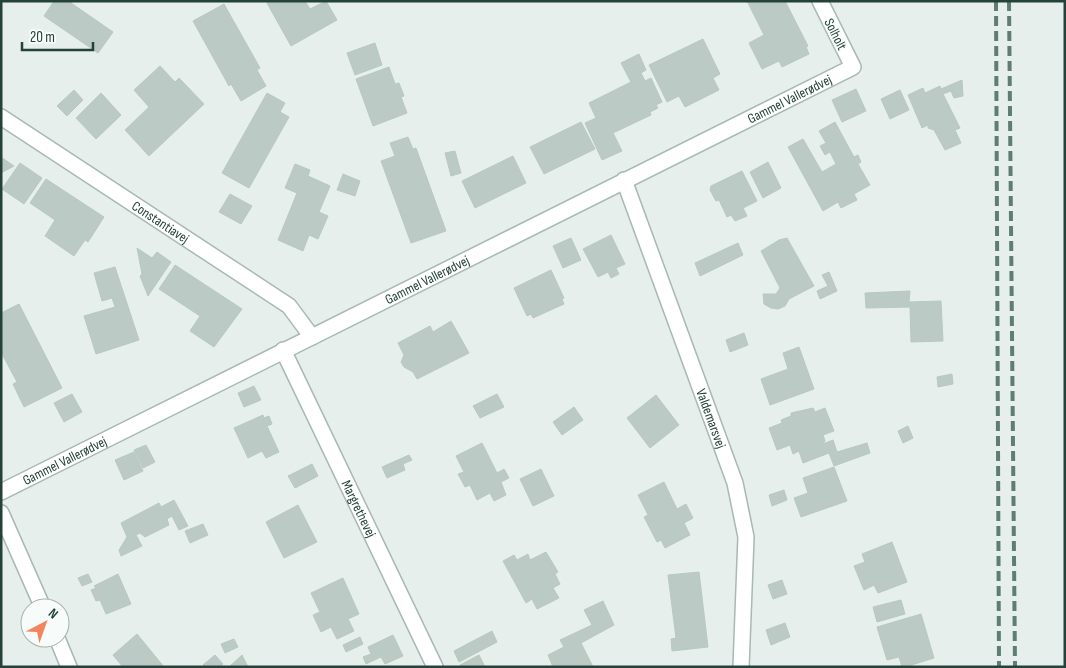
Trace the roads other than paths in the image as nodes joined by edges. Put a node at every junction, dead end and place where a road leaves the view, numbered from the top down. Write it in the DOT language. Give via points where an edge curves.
graph roads {
  1 [pos="820,1"];
  2 [pos="853,67"];
  3 [pos="1,117"];
  4 [pos="624,180"];
  5 [pos="312,337"];
  6 [pos="283,350"];
  7 [pos="1,492"];
  8 [pos="1,512"];
  9 [pos="40,598"];
  10 [pos="61,648"];
  11 [pos="70,667"];
  12 [pos="436,667"];
  13 [pos="741,667"];
  1 -- 2 [label="street, Solholt"];
  2 -- 4 [label="street, Gammel Vallerødvej"];
  3 -- 5 [label="street, Constantiavej" via="289,306"];
  4 -- 5 [label="street, Gammel Vallerødvej"];
  4 -- 13 [label="street, Valdemarsvej" via="735,483 746,536"];
  5 -- 6 [label="street, Gammel Vallerødvej"];
  6 -- 7 [label="street, Gammel Vallerødvej"];
  6 -- 12 [label="street, Margrethevej"];
  8 -- 9 [label="street"];
  10 -- 11 [label="street"];
}
